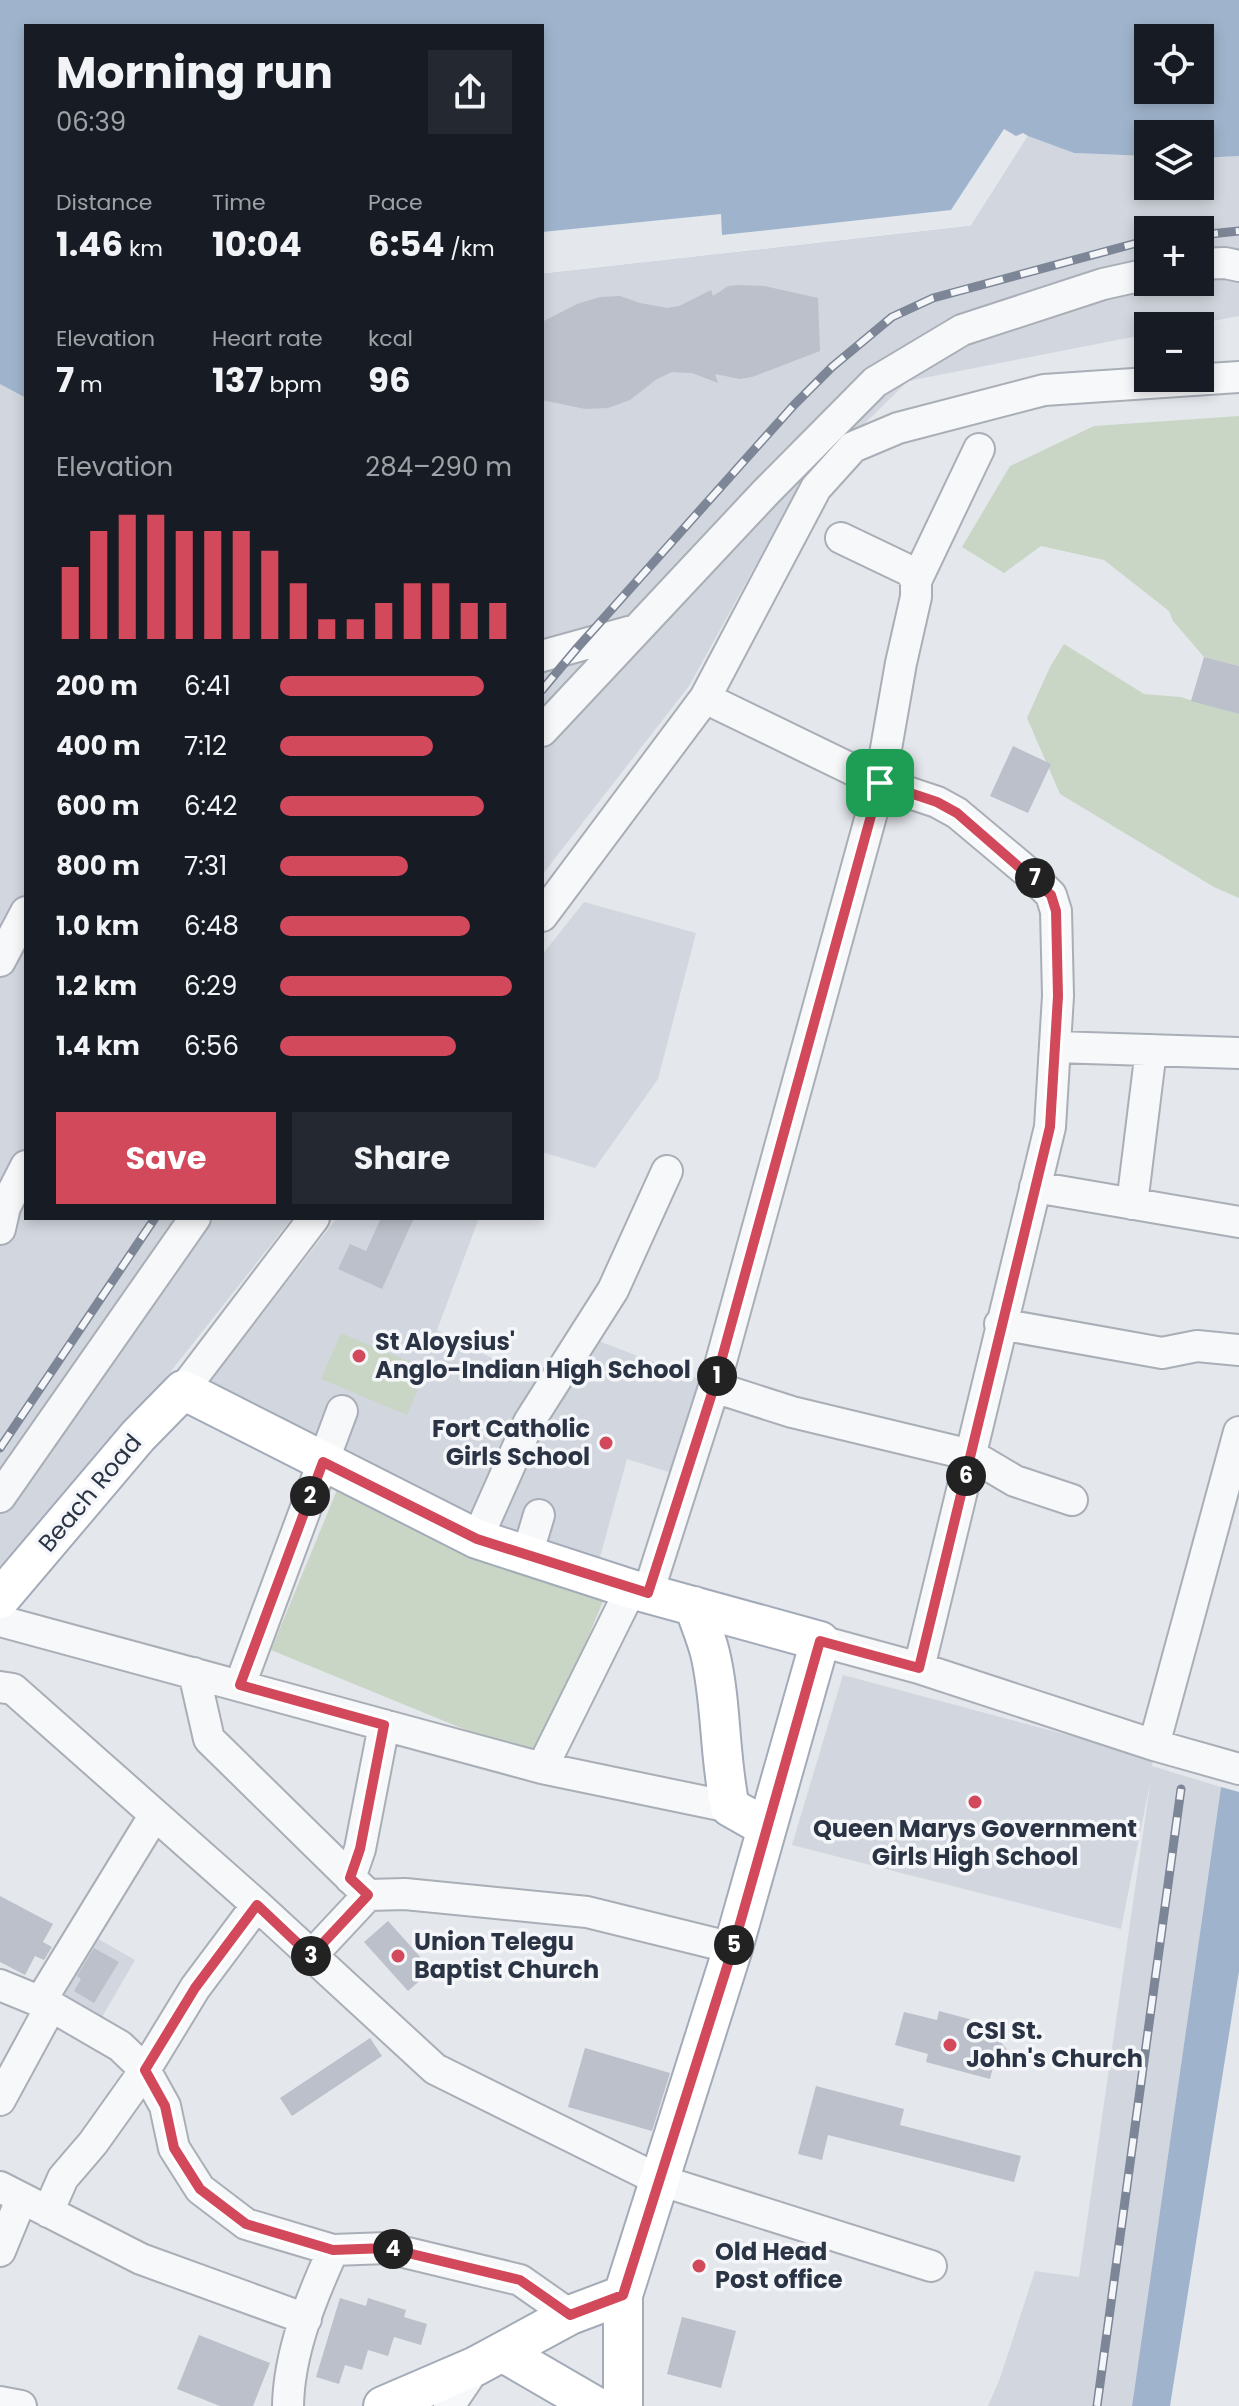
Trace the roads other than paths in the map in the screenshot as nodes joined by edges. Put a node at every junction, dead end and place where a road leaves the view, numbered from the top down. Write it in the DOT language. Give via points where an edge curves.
graph roads {
  1 [pos="1214,263"];
  2 [pos="1239,266"];
  3 [pos="1134,277"];
  4 [pos="1239,377"];
  5 [pos="979,449"];
  6 [pos="841,538"];
  7 [pos="916,581"];
  8 [pos="636,630"];
  9 [pos="544,655"];
  10 [pos="705,698"];
  11 [pos="544,729"];
  12 [pos="880,783"];
  13 [pos="544,913"];
  14 [pos="24,916"];
  15 [pos="0,961"];
  16 [pos="1056,1047"];
  17 [pos="1151,1050"];
  18 [pos="1239,1053"];
  19 [pos="24,1170"];
  20 [pos="667,1171"];
  21 [pos="1035,1187"];
  22 [pos="1132,1204"];
  23 [pos="194,1220"];
  24 [pos="312,1220"];
  25 [pos="1239,1222"];
  26 [pos="0,1229"];
  27 [pos="1000,1324"];
  28 [pos="1239,1350"];
  29 [pos="714,1387"];
  30 [pos="183,1390"];
  31 [pos="342,1411"];
  32 [pos="1239,1432"];
  33 [pos="971,1455"];
  34 [pos="323,1462"];
  35 [pos="0,1497"];
  36 [pos="1072,1500"];
  37 [pos="539,1515"];
  38 [pos="477,1539"];
  39 [pos="527,1555"];
  40 [pos="640,1591"];
  41 [pos="0,1599"];
  42 [pos="694,1606"];
  43 [pos="0,1621"];
  44 [pos="820,1641"];
  45 [pos="919,1668"];
  46 [pos="194,1673"];
  47 [pos="240,1685"];
  48 [pos="0,1687"];
  49 [pos="384,1725"];
  50 [pos="1154,1745"];
  51 [pos="1225,1765"];
  52 [pos="542,1768"];
  53 [pos="730,1807"];
  54 [pos="154,1816"];
  55 [pos="767,1828"];
  56 [pos="359,1886"];
  57 [pos="257,1905"];
  58 [pos="733,1948"];
  59 [pos="311,1956"];
  60 [pos="0,1985"];
  61 [pos="46,2004"];
  62 [pos="145,2070"];
  63 [pos="0,2100"];
  64 [pos="659,2180"];
  65 [pos="23,2200"];
  66 [pos="333,2250"];
  67 [pos="0,2251"];
  68 [pos="931,2266"];
  69 [pos="623,2295"];
  70 [pos="570,2315"];
  71 [pos="306,2319"];
  72 [pos="489,2359"];
  73 [pos="0,2402"];
  74 [pos="21,2406"];
  75 [pos="288,2406"];
  76 [pos="383,2406"];
  77 [pos="449,2406"];
  78 [pos="595,2406"];
  79 [pos="623,2406"];
  1 -- 2 [label="street"];
  3 -- 8 [label="street" via="962,330 875,382"];
  4 -- 10 [label="street" via="1044,390 898,428 853,447 816,488"];
  5 -- 7 [label="street"];
  6 -- 7 [label="street" via="910,571"];
  7 -- 12 [label="street"];
  8 -- 9 [label="street"];
  8 -- 11 [label="street"];
  10 -- 12 [label="street"];
  10 -- 13 [label="street"];
  12 -- 16 [label="street" via="957,813 1051,895 1056,911"];
  12 -- 29 [label="street"];
  14 -- 15 [label="street"];
  16 -- 17 [label="street"];
  16 -- 21 [label="street" via="1050,1127"];
  17 -- 18 [label="street"];
  17 -- 22 [label="street"];
  19 -- 26 [label="street"];
  20 -- 38 [label="street" via="613,1290 529,1422"];
  21 -- 22 [label="street"];
  21 -- 27 [label="street"];
  22 -- 25 [label="street"];
  23 -- 35 [label="street"];
  24 -- 30 [label="street"];
  27 -- 28 [label="street" via="1162,1353 1197,1346"];
  27 -- 33 [label="street"];
  29 -- 33 [label="street" via="792,1412"];
  29 -- 40 [label="street"];
  30 -- 34 [label="main road"];
  30 -- 41 [label="main road, Beach Road"];
  31 -- 34 [label="street"];
  32 -- 50 [label="street"];
  33 -- 36 [label="street" via="1015,1481"];
  33 -- 45 [label="street"];
  34 -- 38 [label="main road"];
  34 -- 47 [label="street"];
  37 -- 39 [label="street"];
  38 -- 39 [label="main road"];
  39 -- 40 [label="main road"];
  40 -- 42 [label="main road"];
  40 -- 52 [label="street"];
  42 -- 44 [label="main road"];
  42 -- 53 [label="main road" via="710,1653"];
  43 -- 46 [label="street"];
  44 -- 45 [label="street"];
  44 -- 55 [label="main road"];
  45 -- 50 [label="street"];
  46 -- 47 [label="street"];
  46 -- 56 [label="street" via="209,1739"];
  47 -- 49 [label="street"];
  48 -- 54 [label="street" via="13,1689"];
  49 -- 52 [label="street"];
  49 -- 56 [label="street" via="360,1849"];
  50 -- 51 [label="street"];
  52 -- 53 [label="street"];
  53 -- 55 [label="main road"];
  54 -- 57 [label="street"];
  54 -- 61 [label="street"];
  55 -- 58 [label="main road"];
  56 -- 58 [label="street" via="587,1912"];
  56 -- 59 [label="street"];
  57 -- 59 [label="street"];
  57 -- 62 [label="street" via="195,1988"];
  58 -- 64 [label="main road"];
  59 -- 64 [label="street" via="435,2069"];
  60 -- 61 [label="street"];
  61 -- 62 [label="street" via="120,2046"];
  61 -- 63 [label="street"];
  62 -- 65 [label="street" via="63,2178"];
  62 -- 66 [label="street" via="165,2106 174,2148 200,2189 246,2224"];
  64 -- 68 [label="street"];
  64 -- 69 [label="main road"];
  65 -- 67 [label="street"];
  65 -- 71 [label="street" via="141,2259"];
  66 -- 70 [label="street" via="387,2248 520,2280"];
  66 -- 71 [label="street"];
  69 -- 70 [label="main road"];
  69 -- 79 [label="main road"];
  70 -- 72 [label="main road"];
  71 -- 75 [label="street" via="288,2377"];
  72 -- 76 [label="main road"];
  72 -- 77 [label="street"];
  72 -- 78 [label="main road"];
  73 -- 74 [label="street"];
}
